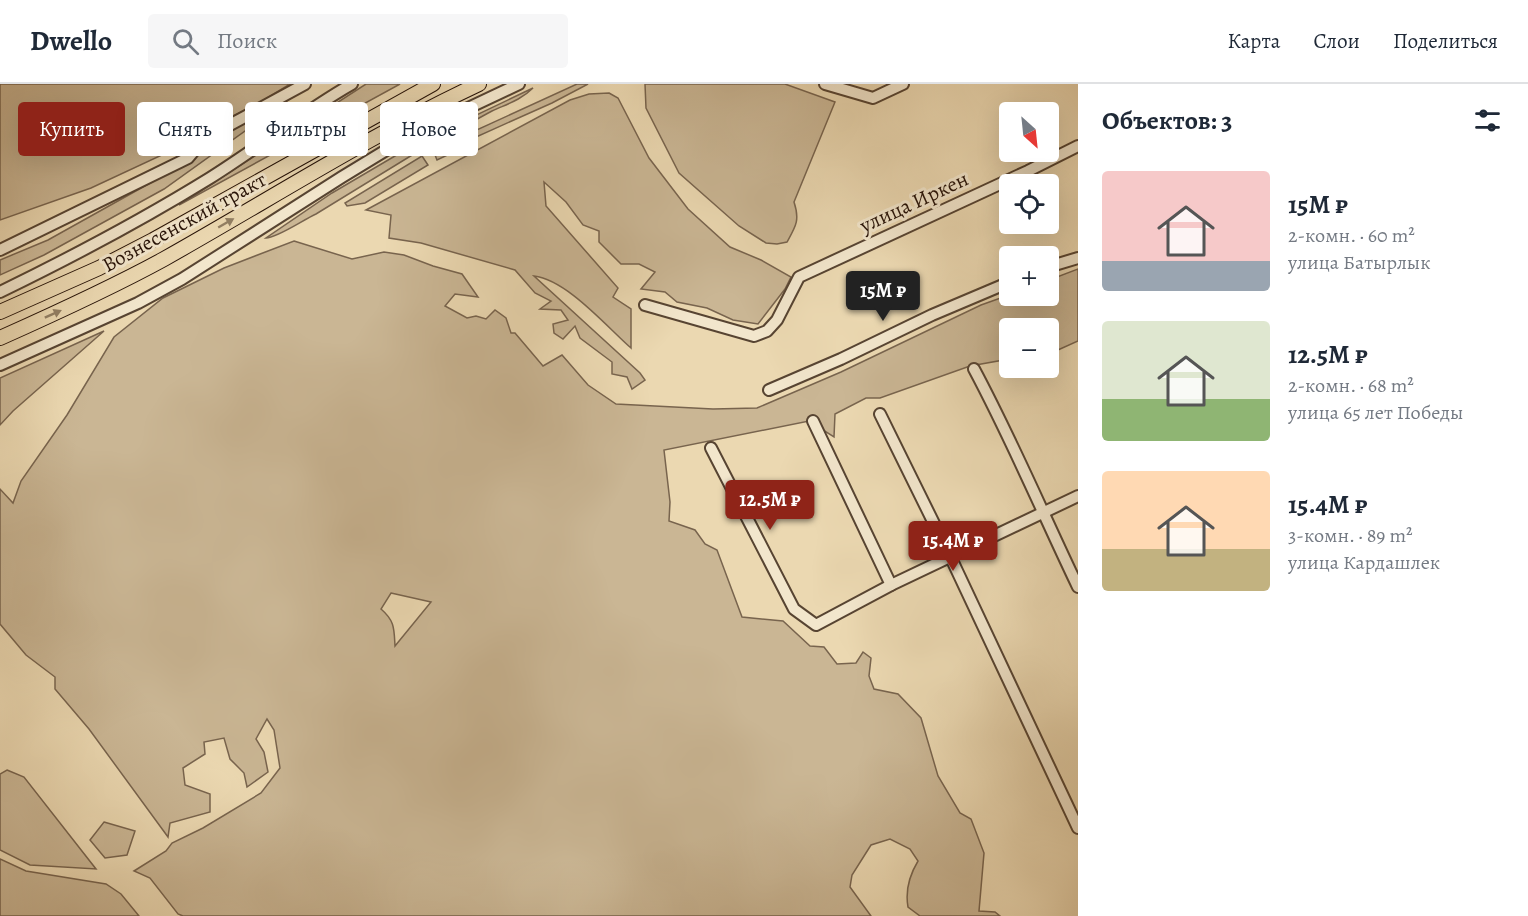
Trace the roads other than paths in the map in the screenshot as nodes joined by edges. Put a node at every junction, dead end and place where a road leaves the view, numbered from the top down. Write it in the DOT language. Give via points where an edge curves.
graph roads {
  1 [pos="305,84"];
  2 [pos="352,84"];
  3 [pos="433,84"];
  4 [pos="479,84"];
  5 [pos="519,84"];
  6 [pos="825,84"];
  7 [pos="903,84"];
  8 [pos="1078,146"];
  9 [pos="0,250"];
  10 [pos="1078,258"];
  11 [pos="1059,264"];
  12 [pos="999,287"];
  13 [pos="0,292"];
  14 [pos="645,305"];
  15 [pos="0,312"];
  16 [pos="0,338"];
  17 [pos="0,365"];
  18 [pos="974,369"];
  19 [pos="769,390"];
  20 [pos="880,414"];
  21 [pos="813,421"];
  22 [pos="711,448"];
  23 [pos="1078,496"];
  24 [pos="1042,513"];
  25 [pos="951,558"];
  26 [pos="891,585"];
  27 [pos="1078,587"];
  28 [pos="1078,828"];
  1 -- 9 [label="street" via="204,139 188,158"];
  2 -- 13 [label="street" via="152,213"];
  3 -- 15 [label="main road, Вознесенский тракт" via="153,240"];
  16 -- 4 [label="main road, Вознесенский тракт, one-way" via="108,289 347,152"];
  5 -- 17 [label="street" via="411,135 138,303"];
  6 -- 7 [label="street" via="873,98"];
  8 -- 14 [label="street, улица Иркен" via="799,277 767,332 754,336"];
  10 -- 11 [label="street"];
  12 -- 19 [label="street"];
  18 -- 24 [label="street"];
  20 -- 25 [label="street"];
  21 -- 26 [label="street"];
  22 -- 26 [label="street" via="794,609 816,625"];
  23 -- 24 [label="street"];
  24 -- 25 [label="street"];
  24 -- 27 [label="street"];
  25 -- 26 [label="street"];
  25 -- 28 [label="street"];
}
